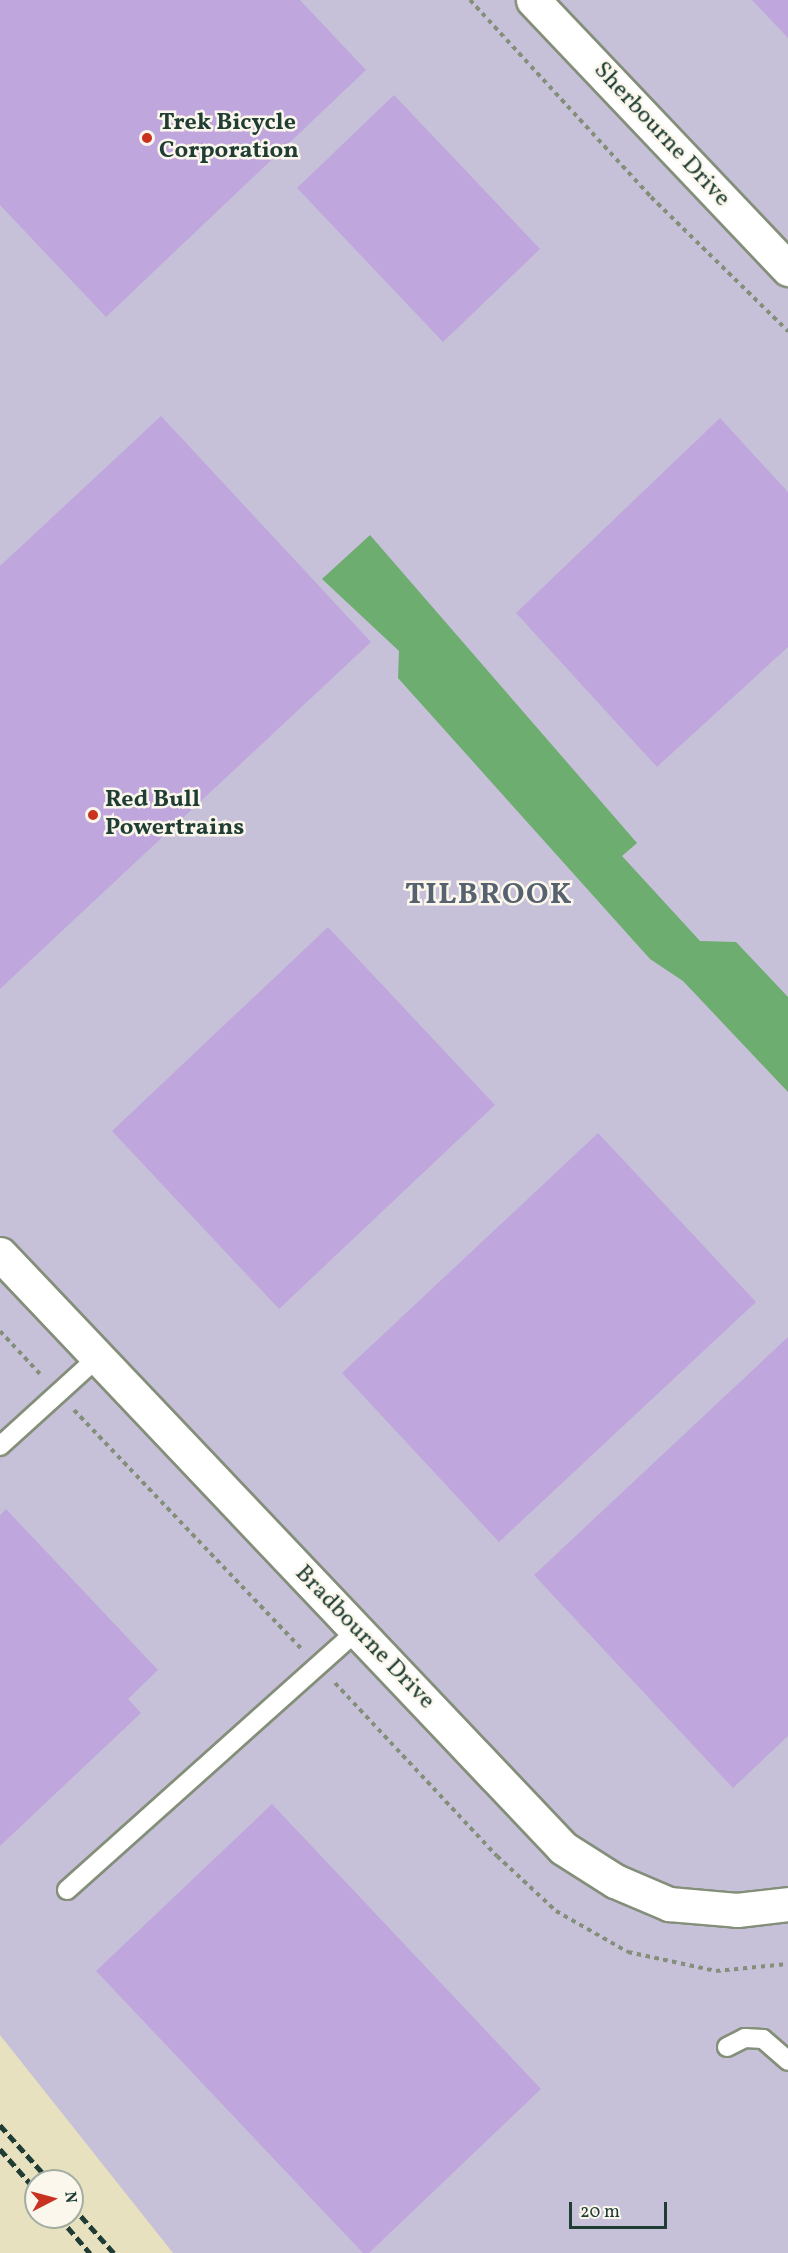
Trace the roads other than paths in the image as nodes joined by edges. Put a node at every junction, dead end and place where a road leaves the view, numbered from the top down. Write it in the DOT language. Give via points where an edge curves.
graph roads {
  1 [pos="533,0"];
  2 [pos="788,269"];
  3 [pos="0,1254"];
  4 [pos="98,1357"];
  5 [pos="0,1446"];
  6 [pos="357,1631"];
  7 [pos="67,1890"];
  8 [pos="788,1904"];
  9 [pos="727,2047"];
  10 [pos="788,2061"];
  1 -- 2 [label="street, Sherbourne Drive"];
  3 -- 4 [label="street, Bradbourne Drive"];
  4 -- 5 [label="lane"];
  4 -- 6 [label="street, Bradbourne Drive"];
  6 -- 7 [label="lane"];
  6 -- 8 [label="street, Bradbourne Drive" via="563,1848 615,1881 669,1904 737,1910"];
  9 -- 10 [label="lane" via="745,2038 763,2039"];
}
